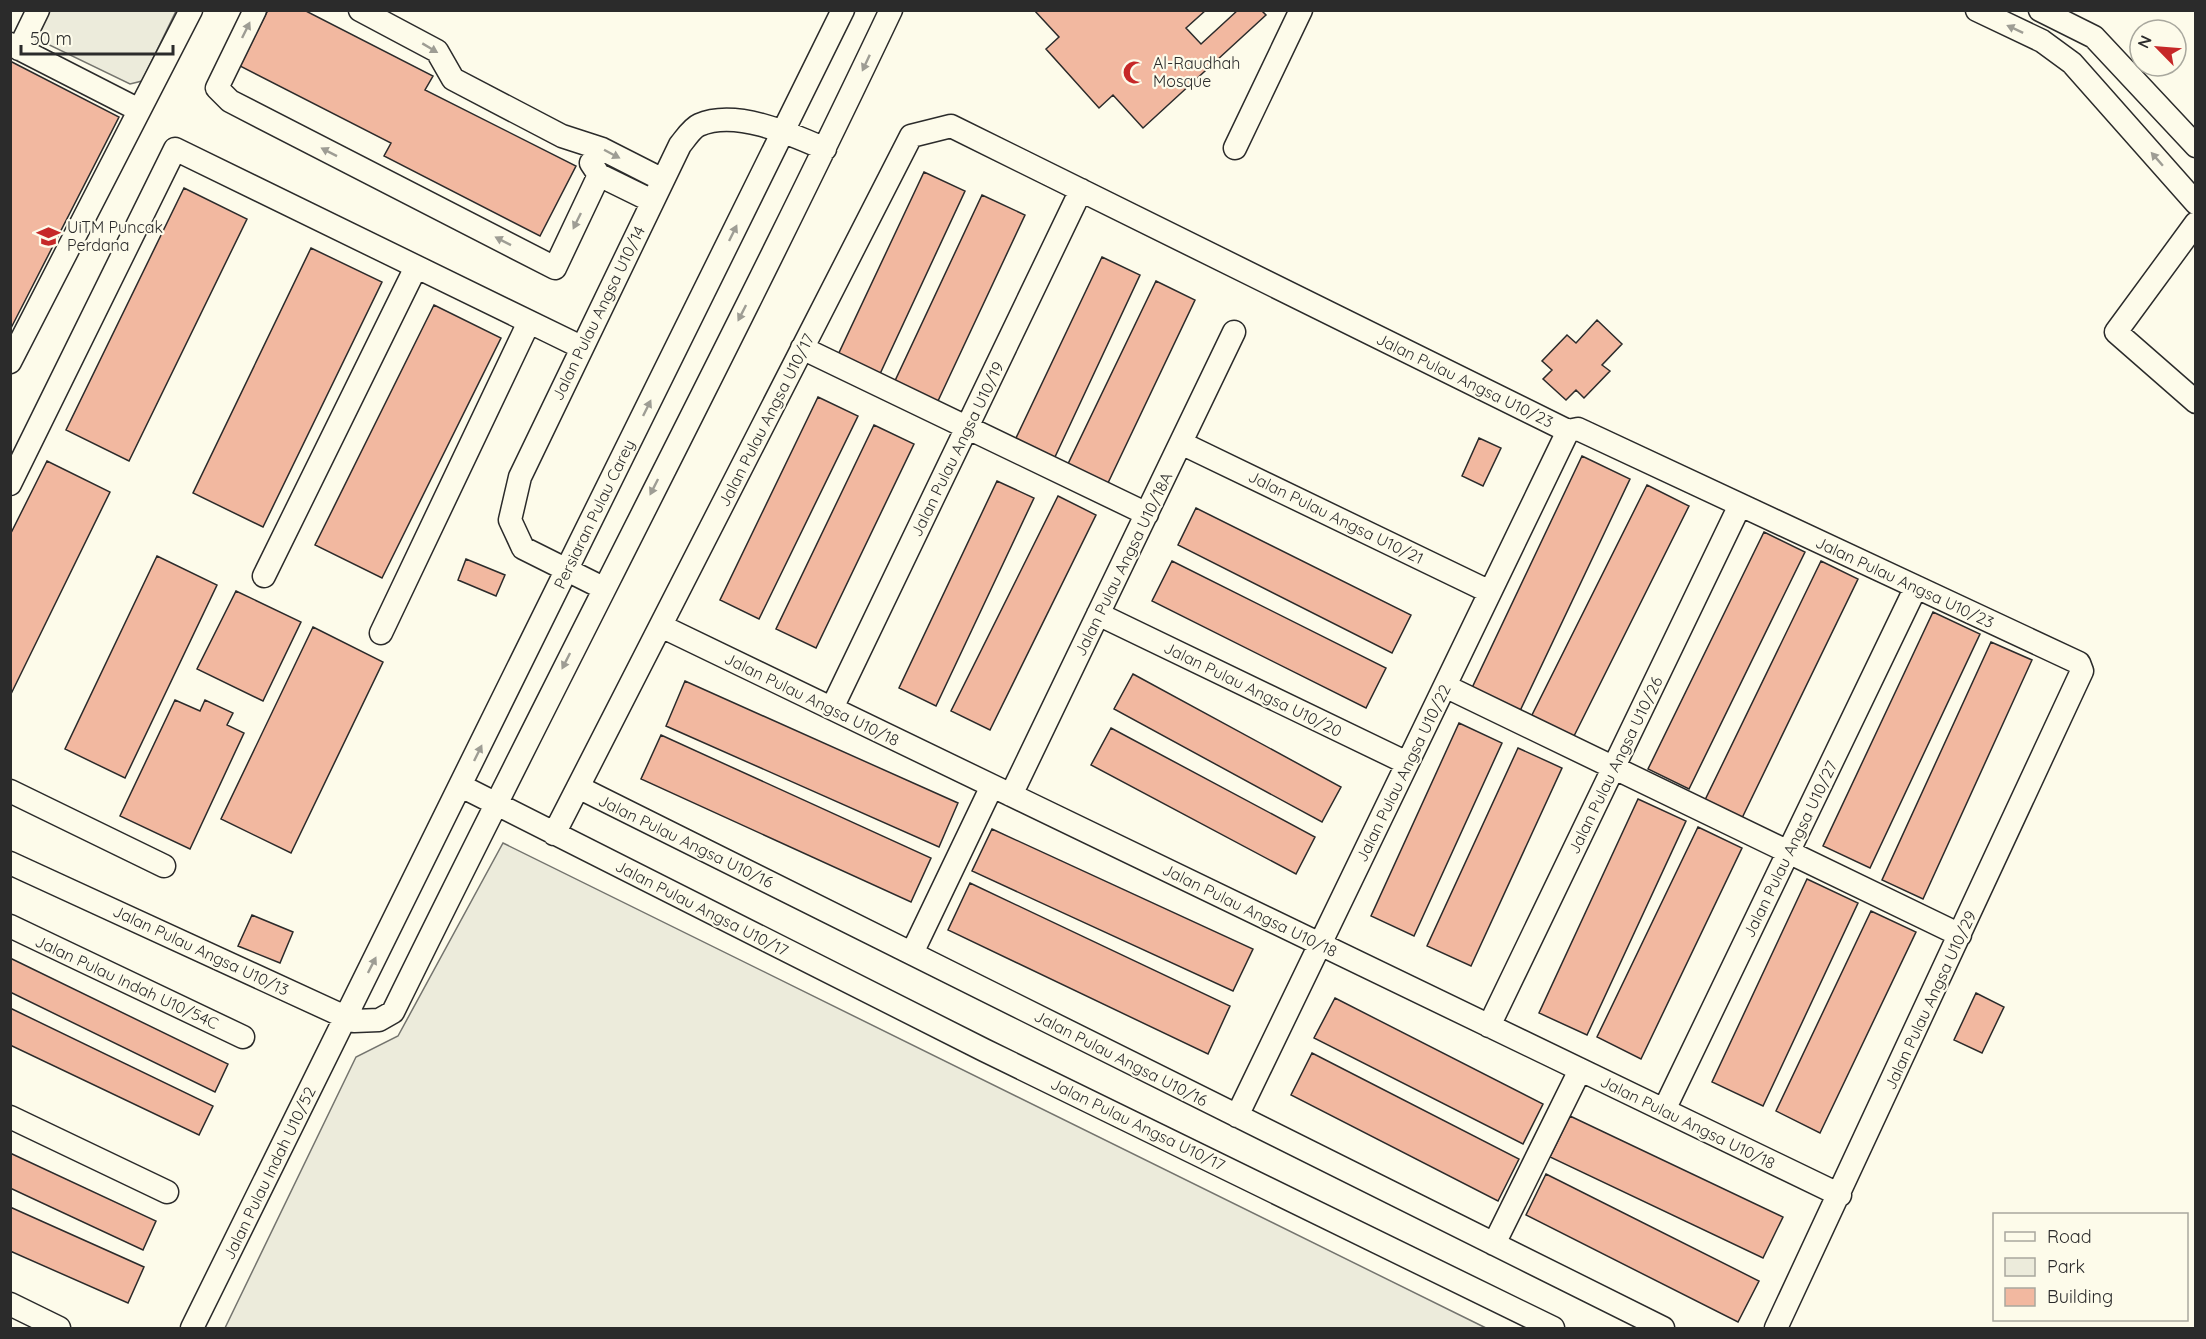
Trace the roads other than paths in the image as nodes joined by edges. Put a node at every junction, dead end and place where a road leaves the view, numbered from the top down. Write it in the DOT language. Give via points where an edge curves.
graph roads {
  1 [pos="38,10"];
  2 [pos="191,10"];
  3 [pos="255,10"];
  4 [pos="360,10"];
  5 [pos="843,10"];
  6 [pos="891,10"];
  7 [pos="1301,10"];
  8 [pos="1977,10"];
  9 [pos="2040,10"];
  10 [pos="395,19"];
  11 [pos="2094,37"];
  12 [pos="15,46"];
  13 [pos="2072,63"];
  14 [pos="139,110"];
  15 [pos="784,130"];
  16 [pos="562,136"];
  17 [pos="910,136"];
  18 [pos="2196,146"];
  19 [pos="1235,148"];
  20 [pos="825,149"];
  21 [pos="599,175"];
  22 [pos="663,180"];
  23 [pos="1081,190"];
  24 [pos="652,201"];
  25 [pos="2196,203"];
  26 [pos="2196,223"];
  27 [pos="416,267"];
  28 [pos="529,322"];
  29 [pos="1234,332"];
  30 [pos="581,347"];
  31 [pos="802,348"];
  32 [pos="10,362"];
  33 [pos="2196,402"];
  34 [pos="967,428"];
  35 [pos="1568,430"];
  36 [pos="1181,443"];
  37 [pos="10,484"];
  38 [pos="1740,505"];
  39 [pos="1146,514"];
  40 [pos="567,570"];
  41 [pos="264,576"];
  42 [pos="1916,587"];
  43 [pos="603,588"];
  44 [pos="1490,592"];
  45 [pos="1098,614"];
  46 [pos="661,626"];
  47 [pos="381,633"];
  48 [pos="2082,671"];
  49 [pos="1445,686"];
  50 [pos="831,708"];
  51 [pos="1407,763"];
  52 [pos="1614,767"];
  53 [pos="462,786"];
  54 [pos="578,787"];
  55 [pos="1002,790"];
  56 [pos="10,791"];
  57 [pos="495,804"];
  58 [pos="555,834"];
  59 [pos="1788,852"];
  60 [pos="10,863"];
  61 [pos="164,866"];
  62 [pos="10,926"];
  63 [pos="1960,934"];
  64 [pos="1320,944"];
  65 [pos="912,953"];
  66 [pos="345,1017"];
  67 [pos="1489,1026"];
  68 [pos="243,1037"];
  69 [pos="1580,1070"];
  70 [pos="1664,1110"];
  71 [pos="1237,1116"];
  72 [pos="10,1117"];
  73 [pos="167,1192"];
  74 [pos="1840,1195"];
  75 [pos="1494,1244"];
  76 [pos="10,1304"];
  77 [pos="59,1329"];
  78 [pos="192,1329"];
  79 [pos="1553,1329"];
  80 [pos="1663,1329"];
  81 [pos="1776,1329"];
  1 -- 12 [label="street"];
  2 -- 14 [label="street"];
  21 -- 3 [label="street, one-way" via="555,268 230,101 217,88"];
  4 -- 10 [label="street"];
  5 -- 15 [label="street, Persiaran Pulau Carey"];
  6 -- 20 [label="street, one-way"];
  7 -- 19 [label="street"];
  13 -- 8 [label="street, one-way" via="2042,41"];
  9 -- 11 [label="street"];
  10 -- 16 [label="street, one-way" via="437,51 453,79"];
  11 -- 13 [label="street"];
  11 -- 18 [label="street"];
  12 -- 14 [label="street"];
  25 -- 13 [label="street, one-way"];
  14 -- 32 [label="street"];
  15 -- 20 [label="street, Jalan Pulau Angsa U10/14"];
  15 -- 22 [label="street, Jalan Pulau Angsa U10/14" via="729,119 698,125 680,145"];
  40 -- 15 [label="street, Persiaran Pulau Carey, one-way"];
  16 -- 21 [label="street" via="590,160"];
  16 -- 22 [label="street, one-way" via="602,149"];
  17 -- 23 [label="street, Jalan Pulau Angsa U10/23" via="951,126"];
  17 -- 31 [label="street, Jalan Pulau Angsa U10/17"];
  20 -- 43 [label="street, one-way"];
  21 -- 24 [label="street"];
  22 -- 24 [label="street, Jalan Pulau Angsa U10/14"];
  23 -- 34 [label="street, Jalan Pulau Angsa U10/19"];
  23 -- 35 [label="street, Jalan Pulau Angsa U10/23"];
  24 -- 30 [label="street, Jalan Pulau Angsa U10/14"];
  26 -- 33 [label="street" via="2116,332"];
  27 -- 28 [label="street"];
  27 -- 37 [label="street" via="175,149"];
  27 -- 41 [label="street"];
  28 -- 30 [label="street"];
  28 -- 47 [label="street"];
  29 -- 36 [label="street, Jalan Pulau Angsa U10/18A"];
  30 -- 40 [label="street, Jalan Pulau Angsa U10/14" via="520,477 510,520 523,548"];
  31 -- 34 [label="street"];
  31 -- 46 [label="street, Jalan Pulau Angsa U10/17"];
  34 -- 39 [label="street"];
  34 -- 50 [label="street, Jalan Pulau Angsa U10/19"];
  35 -- 38 [label="street, Jalan Pulau Angsa U10/23" via="1578,429"];
  35 -- 44 [label="street, Jalan Pulau Angsa U10/22"];
  36 -- 39 [label="street, Jalan Pulau Angsa U10/18A"];
  36 -- 44 [label="street, Jalan Pulau Angsa U10/21"];
  38 -- 42 [label="street, Jalan Pulau Angsa U10/23"];
  38 -- 52 [label="street, Jalan Pulau Angsa U10/26"];
  39 -- 45 [label="street, Jalan Pulau Angsa U10/18A"];
  40 -- 43 [label="street, Jalan Pulau Angsa U10/14"];
  53 -- 40 [label="street, Persiaran Pulau Carey, one-way"];
  42 -- 48 [label="street, Jalan Pulau Angsa U10/23" via="2079,663"];
  42 -- 59 [label="street, Jalan Pulau Angsa U10/27"];
  43 -- 57 [label="street, one-way"];
  44 -- 49 [label="street, Jalan Pulau Angsa U10/22"];
  45 -- 51 [label="street, Jalan Pulau Angsa U10/20"];
  45 -- 55 [label="street, Jalan Pulau Angsa U10/18A"];
  46 -- 50 [label="street, Jalan Pulau Angsa U10/18"];
  46 -- 54 [label="street, Jalan Pulau Angsa U10/17"];
  48 -- 63 [label="street, Jalan Pulau Angsa U10/29"];
  49 -- 51 [label="street, Jalan Pulau Angsa U10/22"];
  49 -- 52 [label="street"];
  50 -- 55 [label="street, Jalan Pulau Angsa U10/18"];
  51 -- 64 [label="street, Jalan Pulau Angsa U10/22"];
  52 -- 59 [label="street"];
  52 -- 67 [label="street, Jalan Pulau Angsa U10/26"];
  53 -- 57 [label="street"];
  66 -- 53 [label="street, Persiaran Pulau Carey, one-way"];
  54 -- 58 [label="street, Jalan Pulau Angsa U10/17"];
  54 -- 65 [label="street, Jalan Pulau Angsa U10/16"];
  55 -- 64 [label="street, Jalan Pulau Angsa U10/18"];
  55 -- 65 [label="street, Jalan Pulau Angsa U10/18A"];
  56 -- 61 [label="street"];
  57 -- 58 [label="street"];
  57 -- 66 [label="street, Jalan Pulau Angsa U10/13" via="393,1012 379,1020 354,1021"];
  58 -- 79 [label="street, Jalan Pulau Angsa U10/17"];
  59 -- 63 [label="street"];
  59 -- 70 [label="street, Jalan Pulau Angsa U10/27"];
  60 -- 66 [label="street, Jalan Pulau Angsa U10/13"];
  62 -- 68 [label="street, Jalan Pulau Indah U10/54C"];
  63 -- 74 [label="street, Jalan Pulau Angsa U10/29"];
  64 -- 67 [label="street, Jalan Pulau Angsa U10/18"];
  64 -- 71 [label="street, Jalan Pulau Angsa U10/22"];
  65 -- 71 [label="street, Jalan Pulau Angsa U10/16"];
  66 -- 78 [label="street, Jalan Pulau Indah U10/52"];
  67 -- 69 [label="street, Jalan Pulau Angsa U10/18"];
  69 -- 70 [label="street, Jalan Pulau Angsa U10/18"];
  69 -- 75 [label="street"];
  70 -- 74 [label="street, Jalan Pulau Angsa U10/18"];
  71 -- 75 [label="street, Jalan Pulau Angsa U10/16"];
  72 -- 73 [label="street"];
  74 -- 81 [label="street, Jalan Pulau Angsa U10/29"];
  75 -- 80 [label="street, Jalan Pulau Angsa U10/16"];
  76 -- 77 [label="street"];
}
